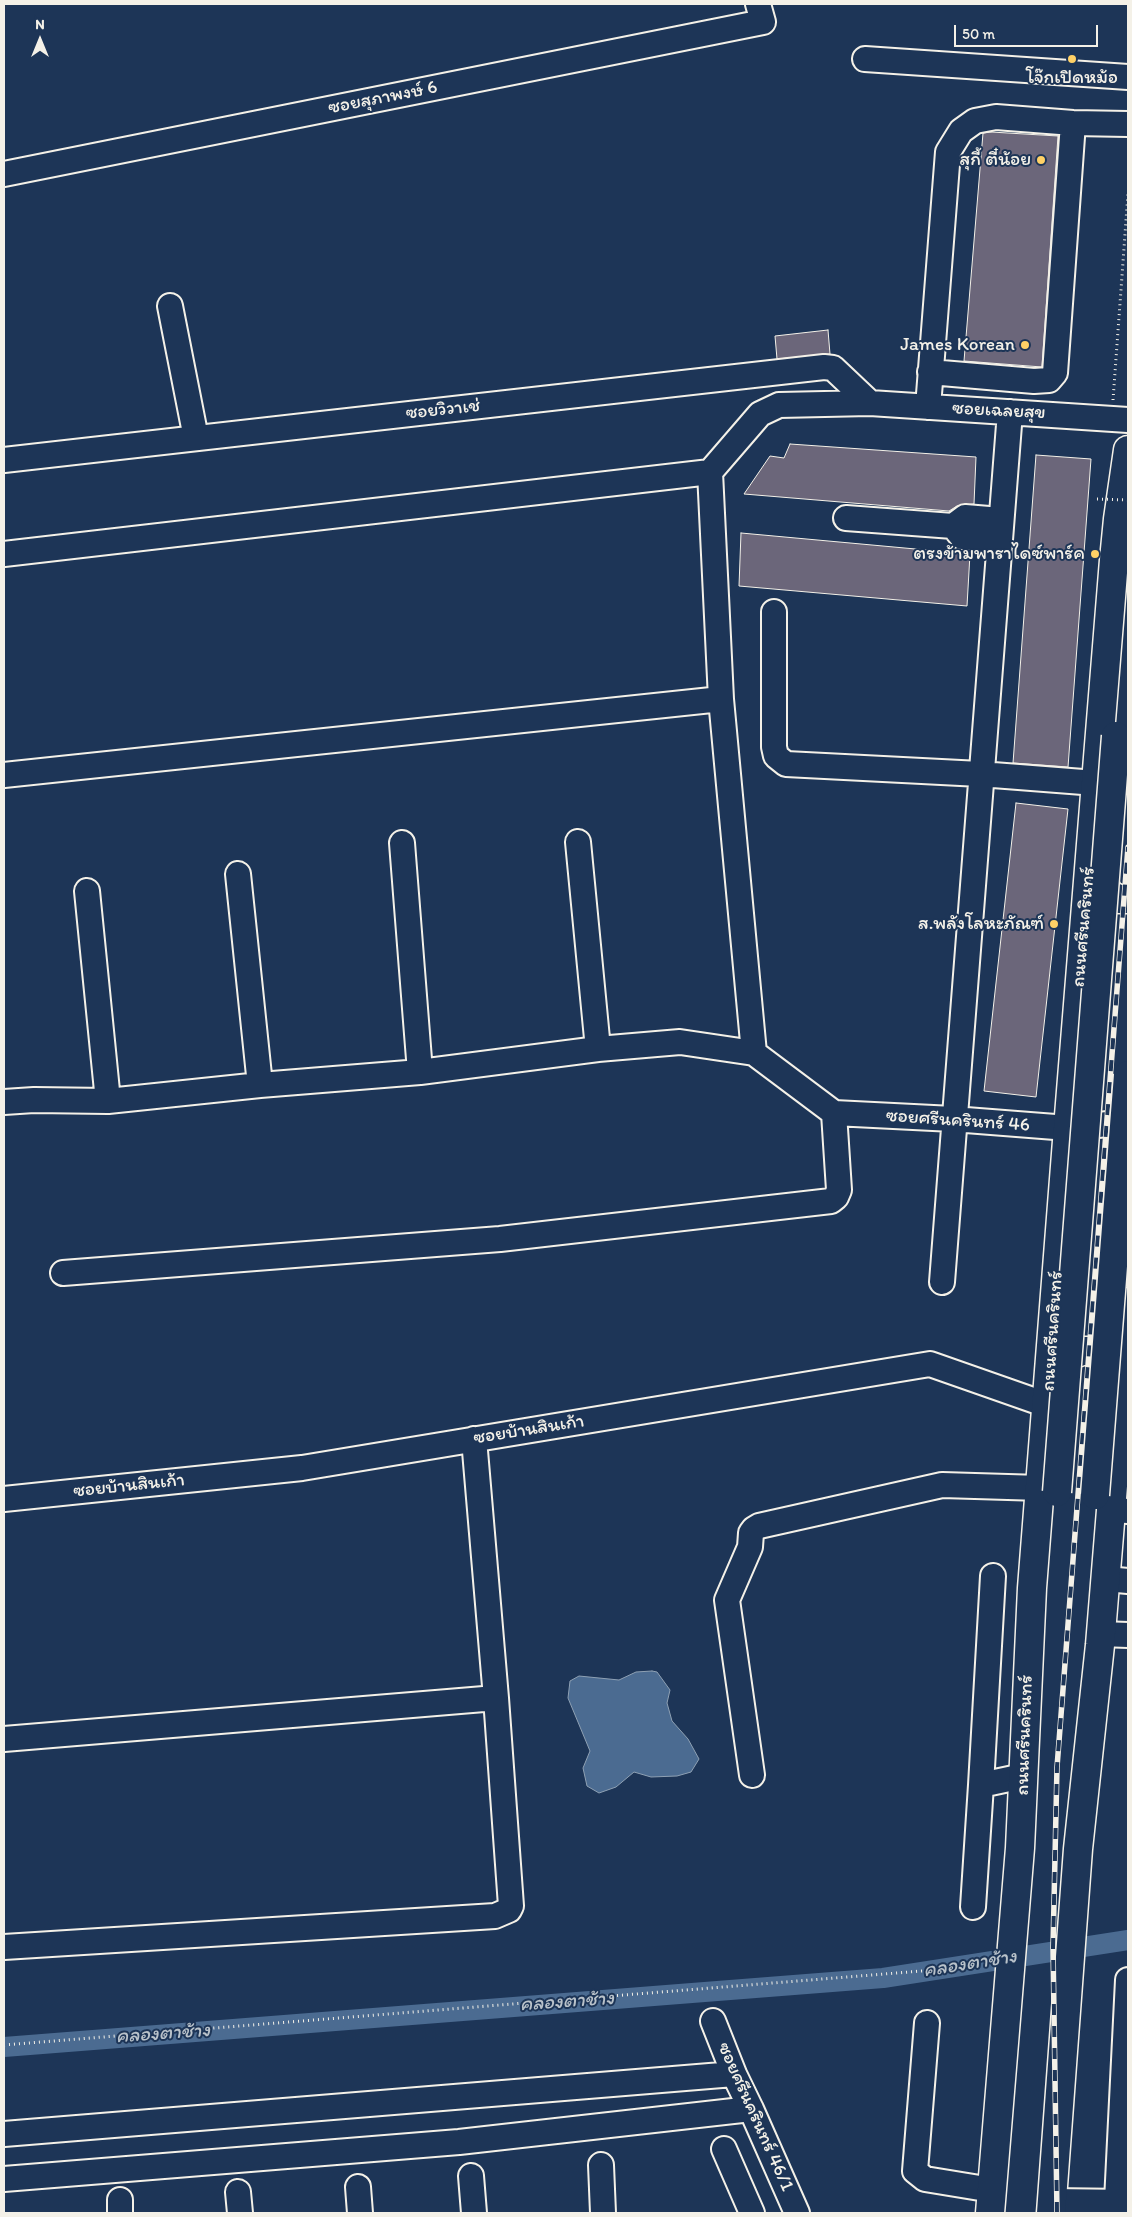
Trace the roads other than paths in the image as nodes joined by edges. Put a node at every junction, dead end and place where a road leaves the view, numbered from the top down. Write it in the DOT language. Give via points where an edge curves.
graph roads {
  1 [pos="761,13"];
  2 [pos="865,59"];
  3 [pos="1128,77"];
  4 [pos="1073,123"];
  5 [pos="1128,124"];
  6 [pos="4,174"];
  7 [pos="170,306"];
  8 [pos="930,372"];
  9 [pos="870,403"];
  10 [pos="928,407"];
  11 [pos="1010,412"];
  12 [pos="1120,419"];
  13 [pos="196,438"];
  14 [pos="1128,450"];
  15 [pos="4,460"];
  16 [pos="710,472"];
  17 [pos="846,518"];
  18 [pos="1000,530"];
  19 [pos="4,554"];
  20 [pos="1128,585"];
  21 [pos="774,612"];
  22 [pos="721,699"];
  23 [pos="980,774"];
  24 [pos="4,776"];
  25 [pos="1096,783"];
  26 [pos="578,842"];
  27 [pos="402,843"];
  28 [pos="1090,854"];
  29 [pos="238,874"];
  30 [pos="87,890"];
  31 [pos="1128,899"];
  32 [pos="598,1049"];
  33 [pos="754,1053"];
  34 [pos="420,1072"];
  35 [pos="1128,1075"];
  36 [pos="260,1085"];
  37 [pos="108,1101"];
  38 [pos="4,1102"];
  39 [pos="841,1114"];
  40 [pos="953,1119"];
  41 [pos="1128,1122"];
  42 [pos="1068,1128"];
  43 [pos="63,1273"];
  44 [pos="942,1282"];
  45 [pos="1128,1302"];
  46 [pos="1121,1391"];
  47 [pos="1048,1395"];
  48 [pos="474,1439"];
  49 [pos="1049,1490"];
  50 [pos="4,1498"];
  51 [pos="1112,1505"];
  52 [pos="993,1576"];
  53 [pos="1117,1580"];
  54 [pos="1101,1634"];
  55 [pos="1128,1635"];
  56 [pos="496,1698"];
  57 [pos="4,1740"];
  58 [pos="752,1775"];
  59 [pos="1023,1776"];
  60 [pos="981,1785"];
  61 [pos="1020,1848"];
  62 [pos="1078,1849"];
  63 [pos="973,1906"];
  64 [pos="4,1947"];
  65 [pos="1128,1980"];
  66 [pos="713,2021"];
  67 [pos="927,2023"];
  68 [pos="734,2074"];
  69 [pos="751,2109"];
  70 [pos="4,2134"];
  71 [pos="724,2149"];
  72 [pos="601,2165"];
  73 [pos="471,2176"];
  74 [pos="4,2179"];
  75 [pos="358,2187"];
  76 [pos="1123,2201"];
  77 [pos="991,2202"];
  78 [pos="1051,2207"];
  79 [pos="360,2213"];
  80 [pos="474,2213"];
  81 [pos="603,2213"];
  82 [pos="752,2213"];
  83 [pos="797,2213"];
  1 -- 6 [label="street, ซอยสุภาพงษ์ 6"];
  2 -- 3 [label="street"];
  4 -- 5 [label="street"];
  4 -- 8 [label="street" via="996,117 975,121 961,131 948,152"];
  4 -- 8 [label="street" via="1055,373 1049,380 1034,382"];
  7 -- 13 [label="street"];
  8 -- 10 [label="street"];
  9 -- 10 [label="street, ซอยเฉลยสุข"];
  9 -- 13 [label="street, ซอยวิวาเช่" via="833,368 824,366"];
  9 -- 16 [label="street, ซอยเฉลยสุข" via="779,405 760,414"];
  10 -- 11 [label="street, ซอยเฉลยสุข"];
  11 -- 12 [label="street, ซอยเฉลยสุข"];
  11 -- 18 [label="street"];
  13 -- 15 [label="street, ซอยวิวาเช่"];
  14 -- 25 [label="main road, ถนนศรีนครินทร์" via="1118,519"];
  16 -- 19 [label="street"];
  16 -- 22 [label="street"];
  17 -- 18 [label="street" via="953,526 965,517"];
  18 -- 23 [label="street"];
  20 -- 49 [label="main road, bridge"];
  21 -- 23 [label="street" via="774,747 780,760 798,765"];
  22 -- 24 [label="street"];
  22 -- 33 [label="street"];
  23 -- 25 [label="street"];
  23 -- 40 [label="street"];
  25 -- 28 [label="main road, ถนนศรีนครินทร์"];
  26 -- 32 [label="street"];
  27 -- 34 [label="street"];
  28 -- 31 [label="main road" via="1106,892"];
  28 -- 42 [label="main road, ถนนศรีนครินทร์"];
  29 -- 36 [label="street"];
  30 -- 37 [label="street"];
  32 -- 33 [label="street" via="680,1042"];
  32 -- 34 [label="street"];
  33 -- 39 [label="street"];
  34 -- 36 [label="street"];
  35 -- 51 [label="main road, bridge"];
  36 -- 37 [label="street"];
  37 -- 38 [label="street"];
  39 -- 40 [label="street, ซอยศรีนครินทร์ 46"];
  39 -- 43 [label="street" via="839,1190 831,1201 500,1239"];
  40 -- 42 [label="street, ซอยศรีนครินทร์ 46"];
  40 -- 44 [label="street"];
  41 -- 42 [label="street, ซอยศรีนครินทร์ 46"];
  42 -- 47 [label="main road, ถนนศรีนครินทร์"];
  45 -- 46 [label="main road"];
  46 -- 47 [label="main road" via="1105,1358 1093,1351 1082,1351 1071,1354 1062,1364"];
  46 -- 51 [label="main road"];
  47 -- 48 [label="street, ซอยบ้านสินเก้า" via="930,1364"];
  47 -- 49 [label="main road, ถนนศรีนครินทร์"];
  48 -- 50 [label="street, ซอยบ้านสินเก้า" via="302,1468"];
  48 -- 56 [label="street"];
  49 -- 58 [label="street" via="942,1485 768,1523 754,1530 727,1600"];
  49 -- 59 [label="main road, ถนนศรีนครินทร์" via="1028,1649"];
  49 -- 61 [label="main road" via="1042,1671"];
  51 -- 53 [label="main road"];
  51 -- 62 [label="main road" via="1078,1715"];
  52 -- 60 [label="street"];
  53 -- 54 [label="main road"];
  54 -- 55 [label="street"];
  54 -- 62 [label="main road"];
  56 -- 57 [label="street"];
  56 -- 64 [label="street" via="512,1906 504,1913"];
  59 -- 60 [label="street"];
  59 -- 61 [label="main road, ถนนศรีนครินทร์"];
  60 -- 63 [label="street"];
  61 -- 77 [label="main road, ถนนศรีนครินทร์"];
  62 -- 78 [label="main road"];
  65 -- 76 [label="street"];
  66 -- 68 [label="street, ซอยศรีนครินทร์ 46/1"];
  67 -- 77 [label="street" via="915,2171 926,2179"];
  68 -- 69 [label="street, ซอยศรีนครินทร์ 46/1"];
  68 -- 70 [label="street"];
  69 -- 74 [label="street" via="459,2142"];
  69 -- 83 [label="street, ซอยศรีนครินทร์ 46/1"];
  71 -- 82 [label="street"];
  72 -- 81 [label="street"];
  73 -- 80 [label="street"];
  75 -- 79 [label="street"];
  76 -- 78 [label="street"];
}
